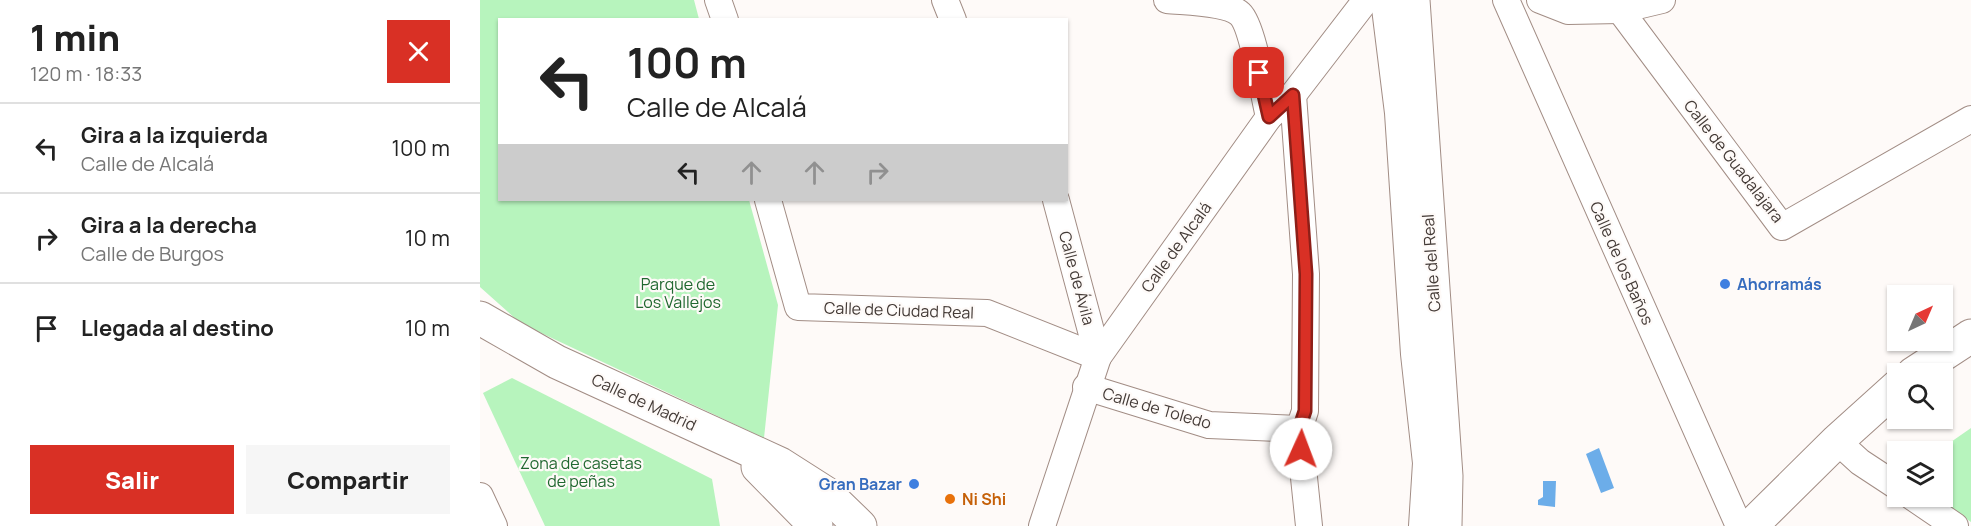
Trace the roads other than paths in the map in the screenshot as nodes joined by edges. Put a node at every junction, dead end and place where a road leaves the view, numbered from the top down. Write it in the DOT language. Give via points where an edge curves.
graph roads {
  1 [pos="718,0"];
  2 [pos="945,0"];
  3 [pos="1167,0"];
  4 [pos="1366,0"];
  5 [pos="1384,0"];
  6 [pos="1413,0"];
  7 [pos="1506,0"];
  8 [pos="1540,0"];
  9 [pos="1662,0"];
  10 [pos="1620,10"];
  11 [pos="724,18"];
  12 [pos="952,18"];
  13 [pos="1293,95"];
  14 [pos="1269,117"];
  15 [pos="1971,119"];
  16 [pos="768,201"];
  17 [pos="1056,201"];
  18 [pos="480,318"];
  19 [pos="480,334"];
  20 [pos="1971,336"];
  21 [pos="1098,357"];
  22 [pos="558,362"];
  23 [pos="1930,363"];
  24 [pos="1086,387"];
  25 [pos="1887,396"];
  26 [pos="1299,429"];
  27 [pos="1837,441"];
  28 [pos="730,443"];
  29 [pos="1887,480"];
  30 [pos="480,496"];
  31 [pos="1927,507"];
  32 [pos="494,526"];
  33 [pos="816,526"];
  34 [pos="860,526"];
  35 [pos="1042,526"];
  36 [pos="1309,526"];
  37 [pos="1422,526"];
  38 [pos="1445,526"];
  39 [pos="1739,526"];
  40 [pos="1751,526"];
  41 [pos="1955,526"];
  1 -- 11 [label="street"];
  2 -- 12 [label="street"];
  3 -- 14 [label="street" via="1223,6 1240,13 1249,28"];
  4 -- 13 [label="street, Calle de Alcalá"];
  5 -- 37 [label="street" via="1398,113 1414,354 1426,463"];
  6 -- 38 [label="street, Calle del Real" via="1446,476"];
  7 -- 39 [label="street, Calle de los Baños"];
  8 -- 10 [label="street" via="1568,11"];
  9 -- 10 [label="street"];
  10 -- 15 [label="street, Calle de Guadalajara" via="1782,227"];
  13 -- 14 [label="street, Calle de Alcalá"];
  13 -- 26 [label="street" via="1306,274 1305,411"];
  14 -- 21 [label="street, Calle de Alcalá"];
  16 -- 21 [label="street, Calle de Ciudad Real" via="798,307 987,313"];
  17 -- 21 [label="street, Calle de Ávila"];
  18 -- 22 [label="street, Calle de Madrid"];
  19 -- 22 [label="street, Calle de Madrid"];
  20 -- 23 [label="street"];
  21 -- 24 [label="street, Calle de Alcalá"];
  22 -- 28 [label="street, Calle de Madrid"];
  24 -- 26 [label="street, Calle de Toledo" via="1209,425"];
  24 -- 35 [label="street, Calle de Alcalá"];
  25 -- 27 [label="street"];
  26 -- 36 [label="street"];
  27 -- 29 [label="street"];
  27 -- 40 [label="street"];
  28 -- 33 [label="street, Calle de Madrid" via="771,478"];
  28 -- 34 [label="street, Calle de Madrid" via="789,470 827,494"];
  30 -- 32 [label="street"];
  31 -- 41 [label="street"];
}
